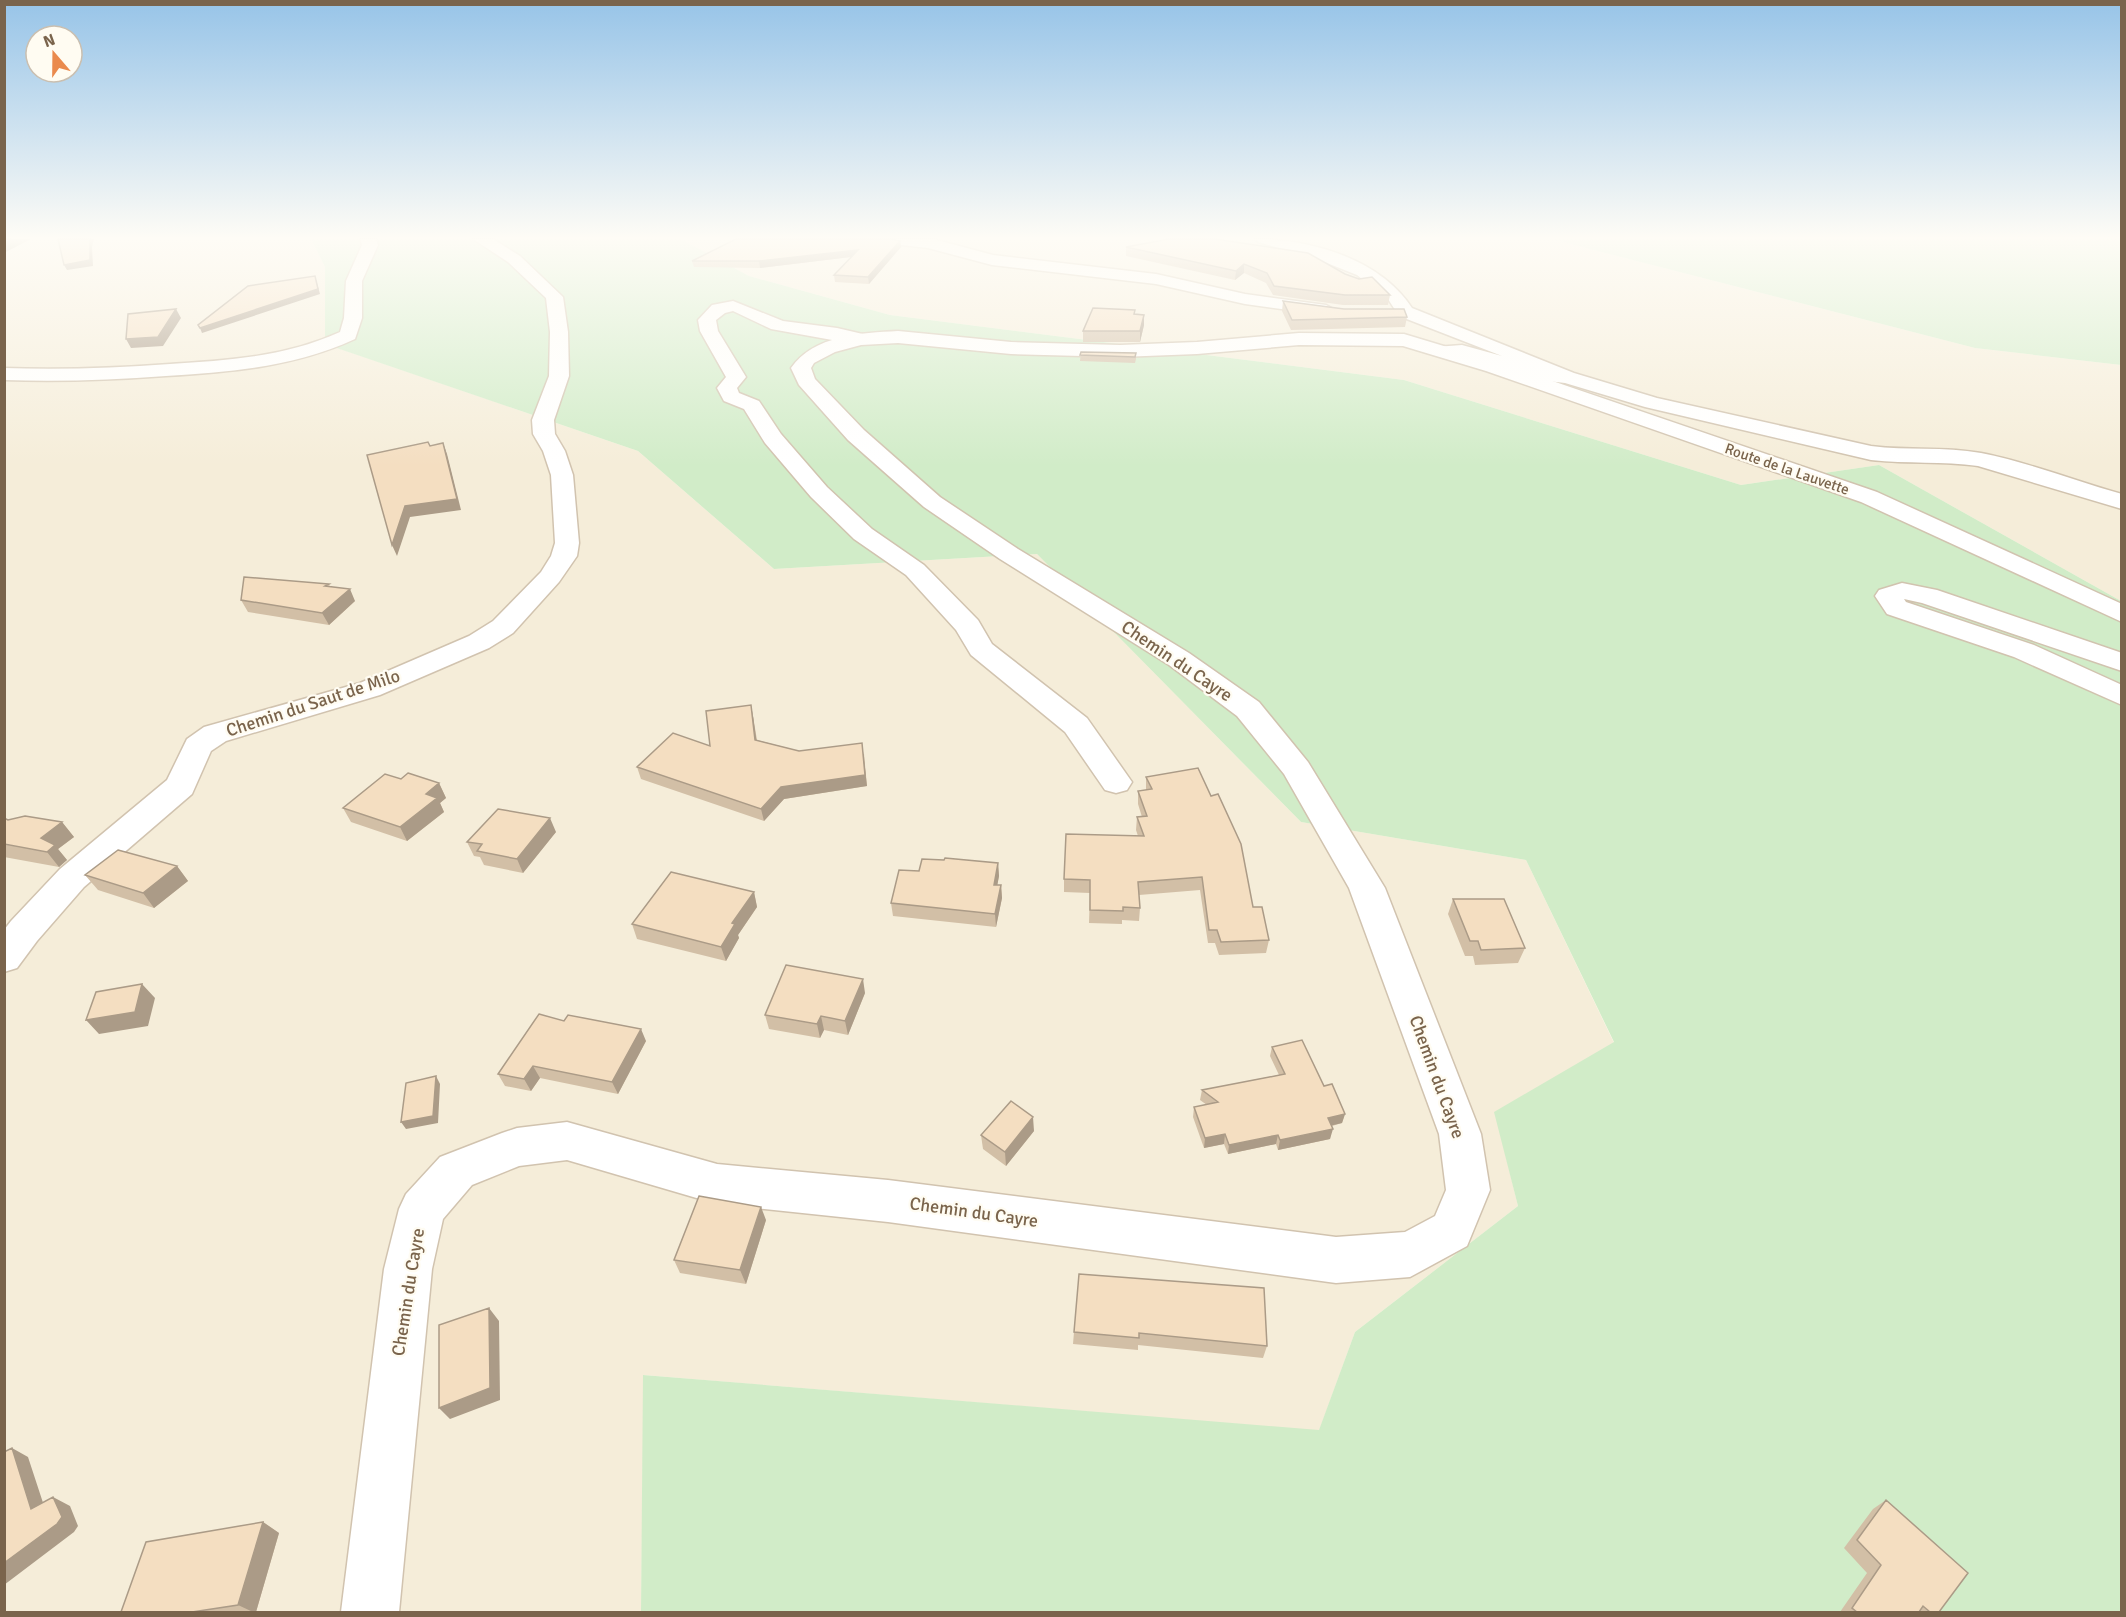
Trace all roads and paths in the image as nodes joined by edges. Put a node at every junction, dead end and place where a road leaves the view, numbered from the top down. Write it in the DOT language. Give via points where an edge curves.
graph roads {
  1 [pos="353,314"];
  2 [pos="556,314"];
  3 [pos="711,314"];
  4 [pos="754,314"];
  5 [pos="1404,314"];
  6 [pos="860,339"];
  7 [pos="1442,351"];
  8 [pos="4,374"];
  9 [pos="1564,375"];
  10 [pos="2121,502"];
  11 [pos="2121,614"];
  12 [pos="2121,663"];
  13 [pos="2121,696"];
  14 [pos="1116,782"];
  15 [pos="4,958"];
  16 [pos="370,1612"];
  1 -- 8 [label="street" via="348,335 328,346 280,360 68,377"];
  2 -- 15 [label="street, Chemin du Saut de Milo" via="559,376 543,420 544,434 562,475 567,543 564,556 550,577 502,627 479,642 370,689 215,734 198,746 181,786 72,878"];
  3 -- 14 [label="street" via="707,320 709,331 736,377 727,388 731,397 752,405 773,438 819,492 863,534 915,570 968,626 981,648 1076,725"];
  4 -- 6 [label="street" via="766,322 791,328 842,332"];
  5 -- 9 [label="street" via="1560,370"];
  6 -- 7 [label="street, Chemin du Cayre" via="898,337 1011,348 1120,351 1374,338 1404,340"];
  6 -- 16 [label="street, Chemin du Cayre" via="828,348 807,359 801,368 806,381 855,435 932,502 1179,659 1248,709 1297,769 1367,888 1460,1134 1468,1190 1451,1231 1410,1254 1336,1260 888,1201 717,1184 567,1141 517,1147 456,1170 422,1209 408,1269"];
  7 -- 9 [label="street" via="1454,349 1555,377"];
  7 -- 11 [label="street, Route de la Lauvette" via="1869,497"];
  9 -- 10 [label="street" via="1652,403 1871,453 1981,460"];
  12 -- 13 [label="street" via="1928,596 1902,591 1888,596 1896,608 2024,651"];
}
